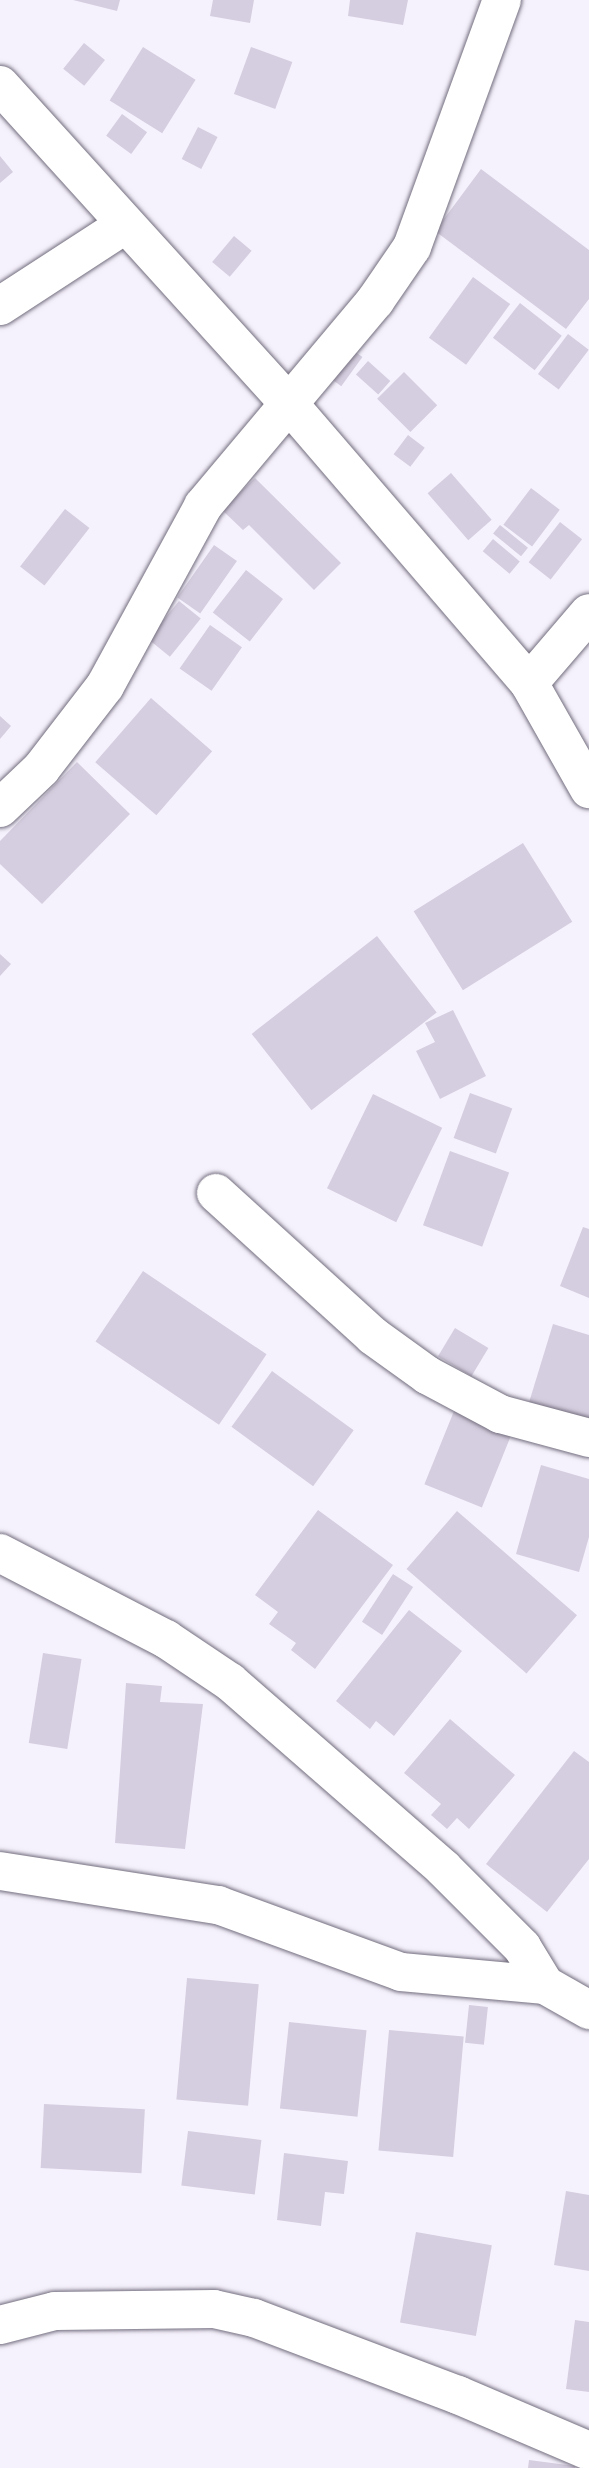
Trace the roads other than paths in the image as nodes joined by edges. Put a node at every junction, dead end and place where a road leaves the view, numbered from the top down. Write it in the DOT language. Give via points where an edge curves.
graph roads {
  1 [pos="502,0"];
  2 [pos="0,85"];
  3 [pos="123,226"];
  4 [pos="0,306"];
  5 [pos="290,405"];
  6 [pos="589,613"];
  7 [pos="529,683"];
  8 [pos="589,789"];
  9 [pos="0,808"];
  10 [pos="216,1193"];
  11 [pos="589,1438"];
  12 [pos="0,1553"];
  13 [pos="0,1871"];
  14 [pos="545,1985"];
  15 [pos="589,2010"];
  16 [pos="0,2325"];
  17 [pos="589,2451"];
  1 -- 5 [label="street" via="412,247 375,301"];
  2 -- 3 [label="street"];
  3 -- 4 [label="street"];
  3 -- 5 [label="street"];
  5 -- 7 [label="street"];
  5 -- 9 [label="street" via="203,506 105,686 41,769"];
  6 -- 7 [label="street"];
  7 -- 8 [label="street"];
  10 -- 11 [label="street" via="373,1336 427,1374 500,1413"];
  12 -- 14 [label="street" via="166,1639 230,1682 443,1868 522,1947"];
  13 -- 14 [label="street" via="218,1905 401,1972"];
  14 -- 15 [label="street"];
  16 -- 17 [label="street" via="55,2311 214,2309 254,2318"];
}
